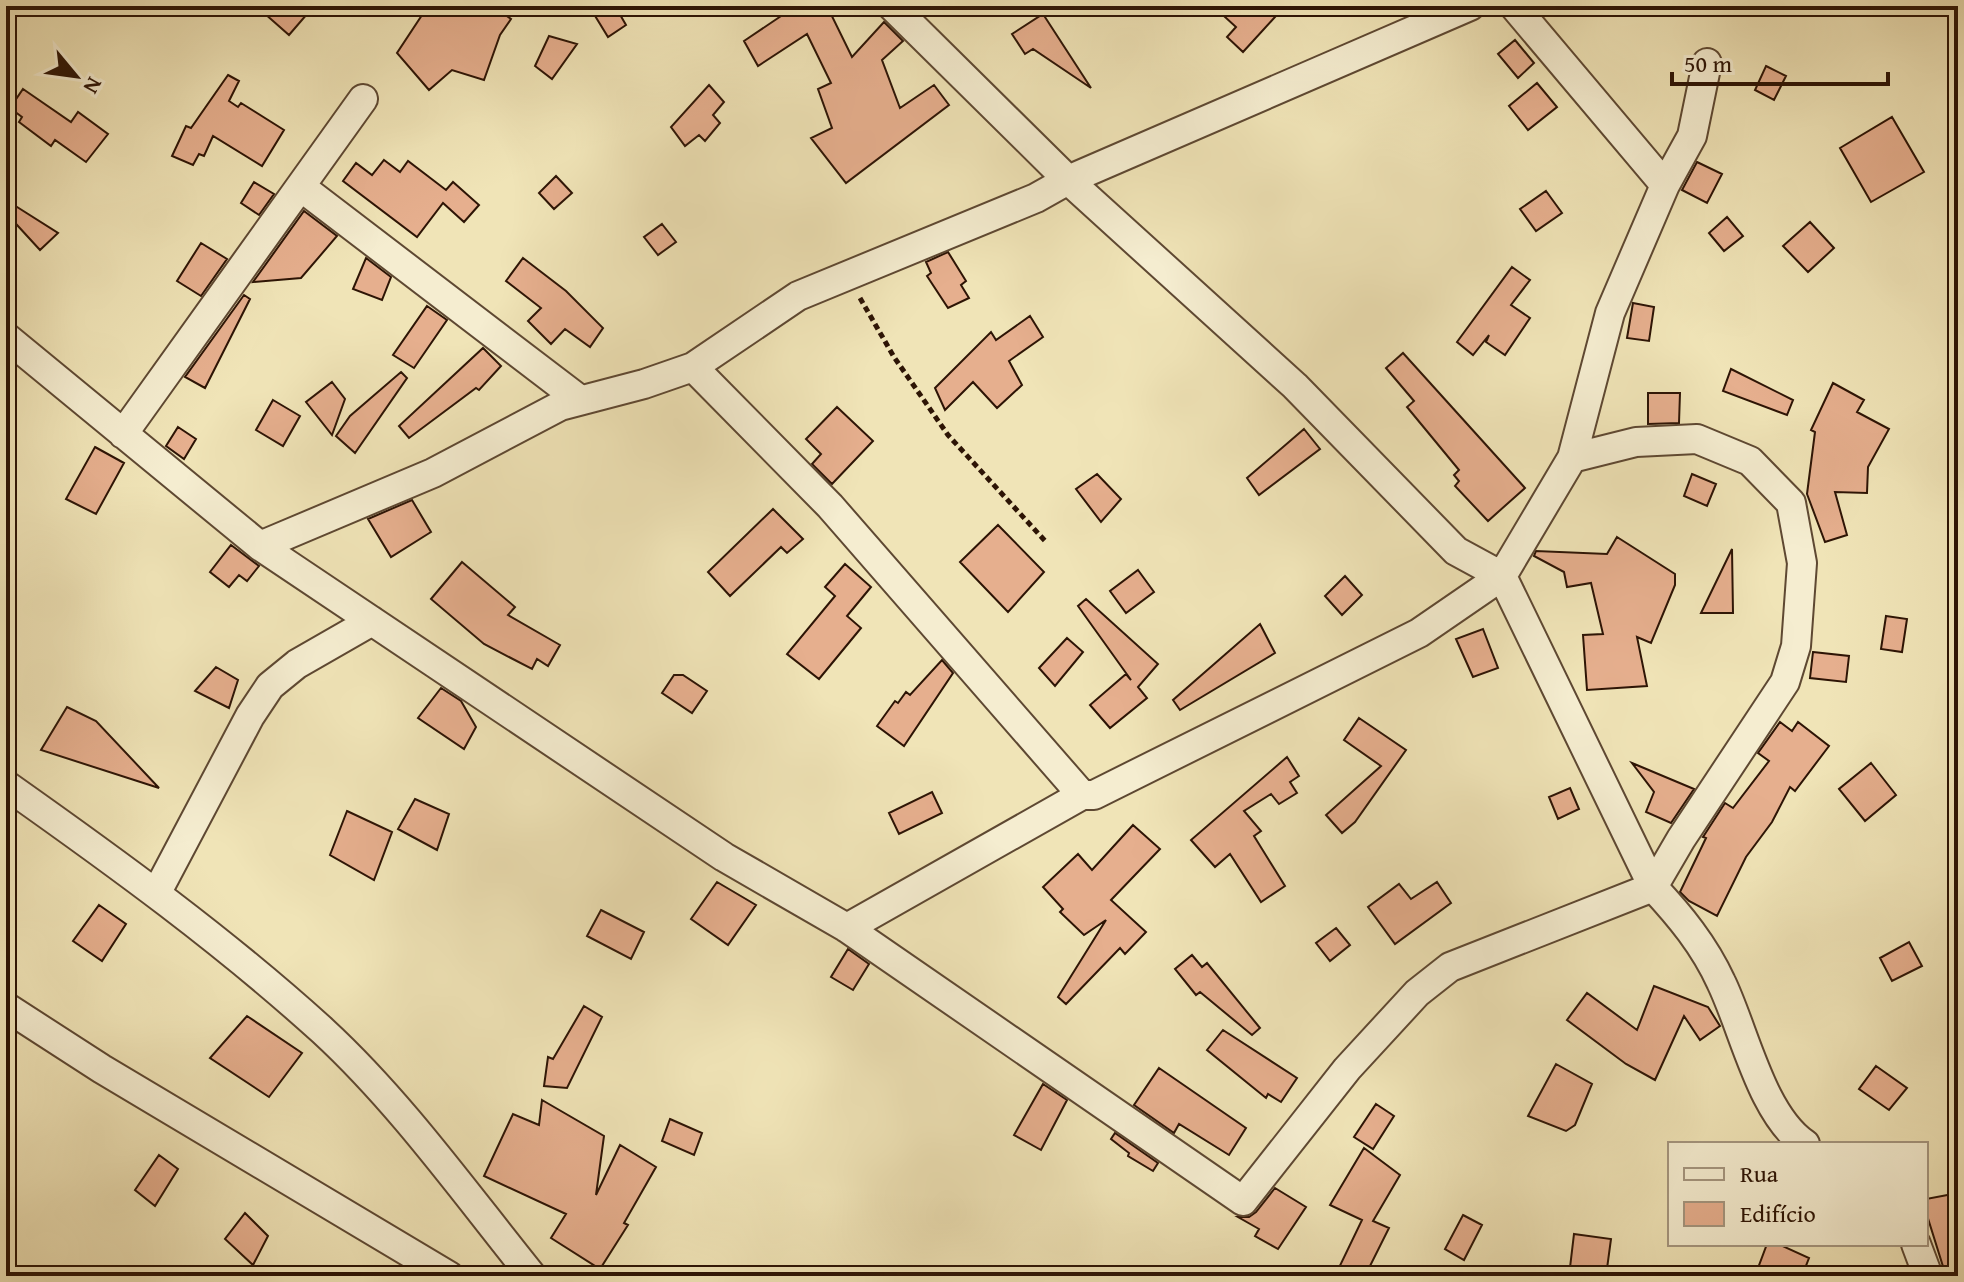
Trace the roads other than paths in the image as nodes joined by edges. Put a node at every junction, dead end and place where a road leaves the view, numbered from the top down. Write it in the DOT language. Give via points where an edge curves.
graph roads {
  1 [pos="892,6"];
  2 [pos="1470,6"];
  3 [pos="1514,6"];
  4 [pos="1707,63"];
  5 [pos="363,99"];
  6 [pos="1068,180"];
  7 [pos="1665,185"];
  8 [pos="301,187"];
  9 [pos="6,337"];
  10 [pos="693,367"];
  11 [pos="580,400"];
  12 [pos="123,434"];
  13 [pos="1572,458"];
  14 [pos="260,546"];
  15 [pos="1502,576"];
  16 [pos="372,621"];
  17 [pos="6,785"];
  18 [pos="1082,795"];
  19 [pos="1653,887"];
  20 [pos="157,892"];
  21 [pos="847,928"];
  22 [pos="6,1007"];
  23 [pos="1802,1142"];
  24 [pos="1917,1246"];
  25 [pos="449,1276"];
  26 [pos="532,1276"];
  27 [pos="1928,1276"];
  1 -- 6 [label="street"];
  2 -- 6 [label="street"];
  3 -- 7 [label="street"];
  4 -- 7 [label="street" via="1692,136"];
  5 -- 8 [label="street"];
  6 -- 10 [label="street" via="798,296"];
  6 -- 15 [label="street" via="1295,386 1456,551"];
  7 -- 13 [label="street" via="1610,313"];
  8 -- 11 [label="street"];
  8 -- 12 [label="street"];
  9 -- 12 [label="street"];
  10 -- 11 [label="street"];
  10 -- 18 [label="street" via="830,506"];
  11 -- 14 [label="street" via="538,415 433,473"];
  12 -- 14 [label="street"];
  13 -- 15 [label="street"];
  13 -- 19 [label="street" via="1636,442 1697,439 1750,461 1791,503 1802,563 1796,646 1785,682"];
  14 -- 16 [label="street"];
  15 -- 18 [label="street" via="1419,633 1094,795"];
  15 -- 19 [label="street"];
  16 -- 20 [label="street" via="297,664 270,686"];
  16 -- 21 [label="street" via="724,857"];
  17 -- 20 [label="street"];
  18 -- 21 [label="street"];
  19 -- 21 [label="street" via="1450,967 1417,993 1347,1069 1243,1201"];
  19 -- 23 [label="street" via="1691,929 1721,981 1774,1110"];
  20 -- 26 [label="street" via="333,1042 382,1092"];
  22 -- 25 [label="street"];
  24 -- 27 [label="street"];
}
